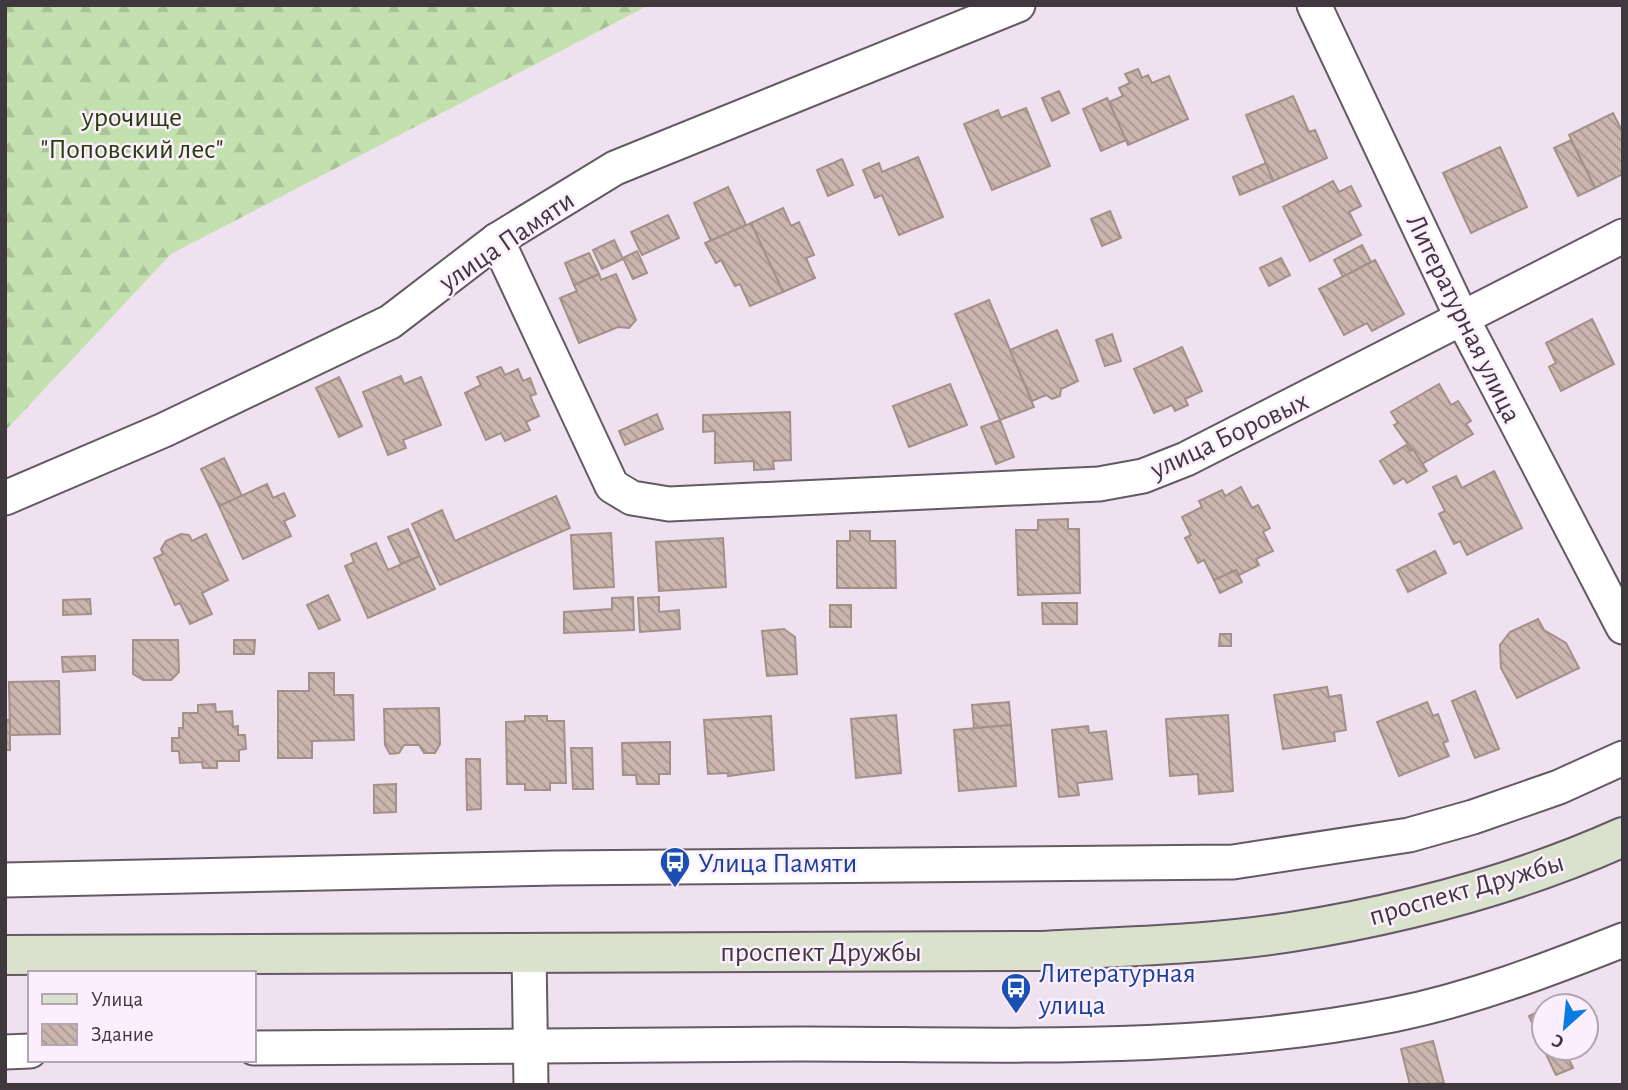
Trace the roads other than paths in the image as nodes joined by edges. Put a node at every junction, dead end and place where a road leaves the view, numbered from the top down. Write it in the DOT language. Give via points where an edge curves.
graph roads {
  1 [pos="1018,5"];
  2 [pos="1314,5"];
  3 [pos="1623,236"];
  4 [pos="497,240"];
  5 [pos="1462,318"];
  6 [pos="5,498"];
  7 [pos="1623,627"];
  8 [pos="1623,758"];
  9 [pos="1623,837"];
  10 [pos="5,880"];
  11 [pos="1623,940"];
  12 [pos="529,952"];
  13 [pos="5,955"];
  14 [pos="530,1043"];
  15 [pos="256,1048"];
  16 [pos="28,1051"];
  17 [pos="5,1052"];
  18 [pos="531,1085"];
  1 -- 4 [label="street, улица Памяти" via="615,168"];
  2 -- 5 [label="street, Литературная улица"];
  3 -- 5 [label="street, улица Боровых"];
  4 -- 5 [label="street, улица Боровых" via="612,486 632,498 669,505 1099,484 1143,476 1186,459"];
  4 -- 6 [label="street, улица Памяти" via="390,322 164,430"];
  5 -- 7 [label="street, Литературная улица"];
  8 -- 10 [label="street" via="1559,787 1409,835 1233,862 555,868"];
  9 -- 12 [label="main road, проспект Дружбы" via="1526,874 1411,909 1289,932 1042,951"];
  11 -- 14 [label="street" via="1514,983 1466,996 1392,1015 1282,1032 1133,1045"];
  12 -- 13 [label="main road, проспект Дружбы"];
  12 -- 14 [label="street"];
  14 -- 15 [label="street"];
  14 -- 18 [label="street"];
  16 -- 17 [label="street"];
}
